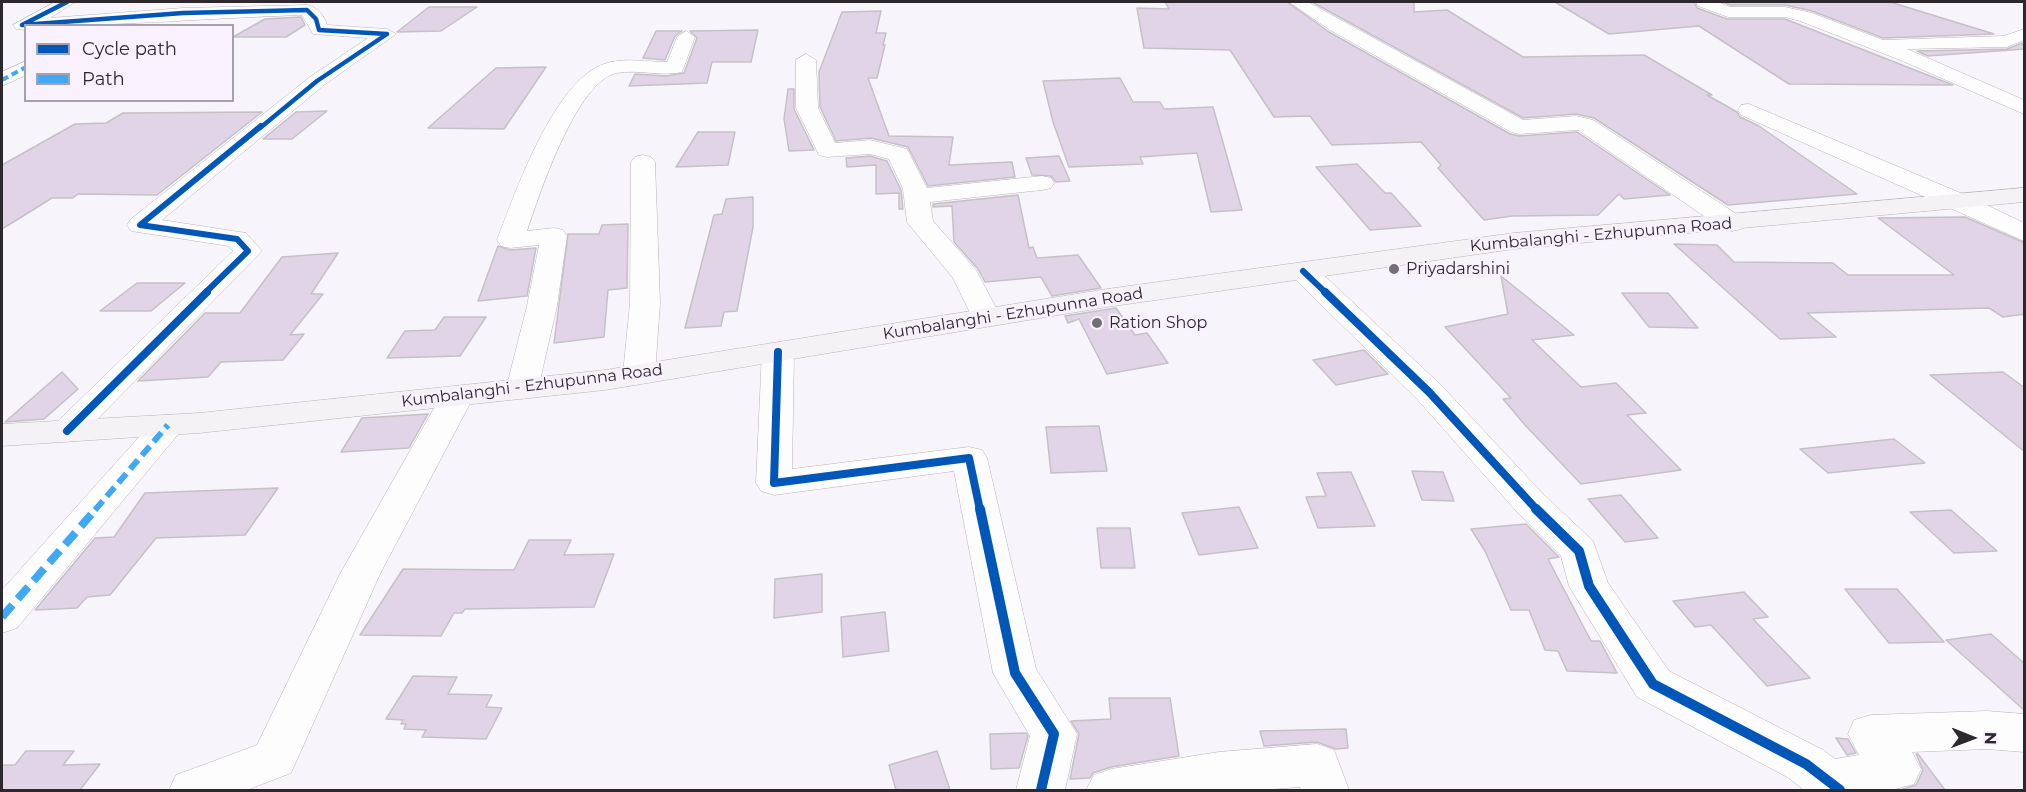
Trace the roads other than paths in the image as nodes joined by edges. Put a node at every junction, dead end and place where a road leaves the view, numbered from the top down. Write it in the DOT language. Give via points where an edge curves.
graph roads {
  1 [pos="67,2"];
  2 [pos="1297,2"];
  3 [pos="1704,2"];
  4 [pos="109,22"];
  5 [pos="2025,34"];
  6 [pos="686,37"];
  7 [pos="1877,45"];
  8 [pos="806,60"];
  9 [pos="24,68"];
  10 [pos="2,80"];
  11 [pos="2025,108"];
  12 [pos="1749,110"];
  13 [pos="643,162"];
  14 [pos="1042,183"];
  15 [pos="916,195"];
  16 [pos="2025,195"];
  17 [pos="1961,202"];
  18 [pos="1732,223"];
  19 [pos="2025,233"];
  20 [pos="1303,271"];
  21 [pos="986,317"];
  22 [pos="778,351"];
  23 [pos="639,374"];
  24 [pos="522,389"];
  25 [pos="457,396"];
  26 [pos="168,425"];
  27 [pos="67,431"];
  28 [pos="2,435"];
  29 [pos="2,617"];
  30 [pos="2025,733"];
  31 [pos="1834,786"];
  32 [pos="193,790"];
  33 [pos="1041,790"];
  34 [pos="1111,790"];
  35 [pos="1325,790"];
  1 -- 4 [label="street" via="22,24"];
  2 -- 18 [label="street" via="1519,127 1585,125"];
  3 -- 7 [label="street" via="1728,12 1806,16"];
  4 -- 27 [label="street" via="307,10 316,19 319,30 387,34 317,81 140,225 237,239 248,251"];
  5 -- 7 [label="street" via="2007,41"];
  6 -- 24 [label="street" via="675,69 609,68 593,79 571,103 544,154 510,240 554,236"];
  7 -- 11 [label="street"];
  8 -- 15 [label="street" via="807,108 827,150 870,147 899,154"];
  9 -- 10 [label="street"];
  12 -- 17 [label="street"];
  13 -- 23 [label="street" via="645,303"];
  14 -- 15 [label="street"];
  15 -- 21 [label="street" via="920,222 966,276"];
  16 -- 17 [label="main road, Kumbalanghi - Ezhupunna Road"];
  17 -- 18 [label="main road, Kumbalanghi - Ezhupunna Road"];
  17 -- 19 [label="street"];
  18 -- 20 [label="main road, Kumbalanghi - Ezhupunna Road" via="1514,241"];
  20 -- 21 [label="main road, Kumbalanghi - Ezhupunna Road"];
  20 -- 31 [label="street" via="1429,392 1579,551 1589,586 1653,684 1806,764"];
  21 -- 22 [label="main road, Kumbalanghi - Ezhupunna Road"];
  22 -- 23 [label="main road, Kumbalanghi - Ezhupunna Road"];
  22 -- 33 [label="street" via="774,483 969,458 1016,673 1054,734"];
  23 -- 24 [label="main road, Kumbalanghi - Ezhupunna Road"];
  24 -- 25 [label="main road, Kumbalanghi - Ezhupunna Road"];
  25 -- 26 [label="main road, Kumbalanghi - Ezhupunna Road"];
  25 -- 32 [label="street" via="308,681 274,759"];
  26 -- 27 [label="main road, Kumbalanghi - Ezhupunna Road"];
  26 -- 29 [label="street"];
  27 -- 28 [label="main road, Kumbalanghi - Ezhupunna Road"];
  30 -- 31 [label="street" via="1987,730 1871,734 1897,769"];
  34 -- 35 [label="street" via="1219,772 1317,765"];
}
